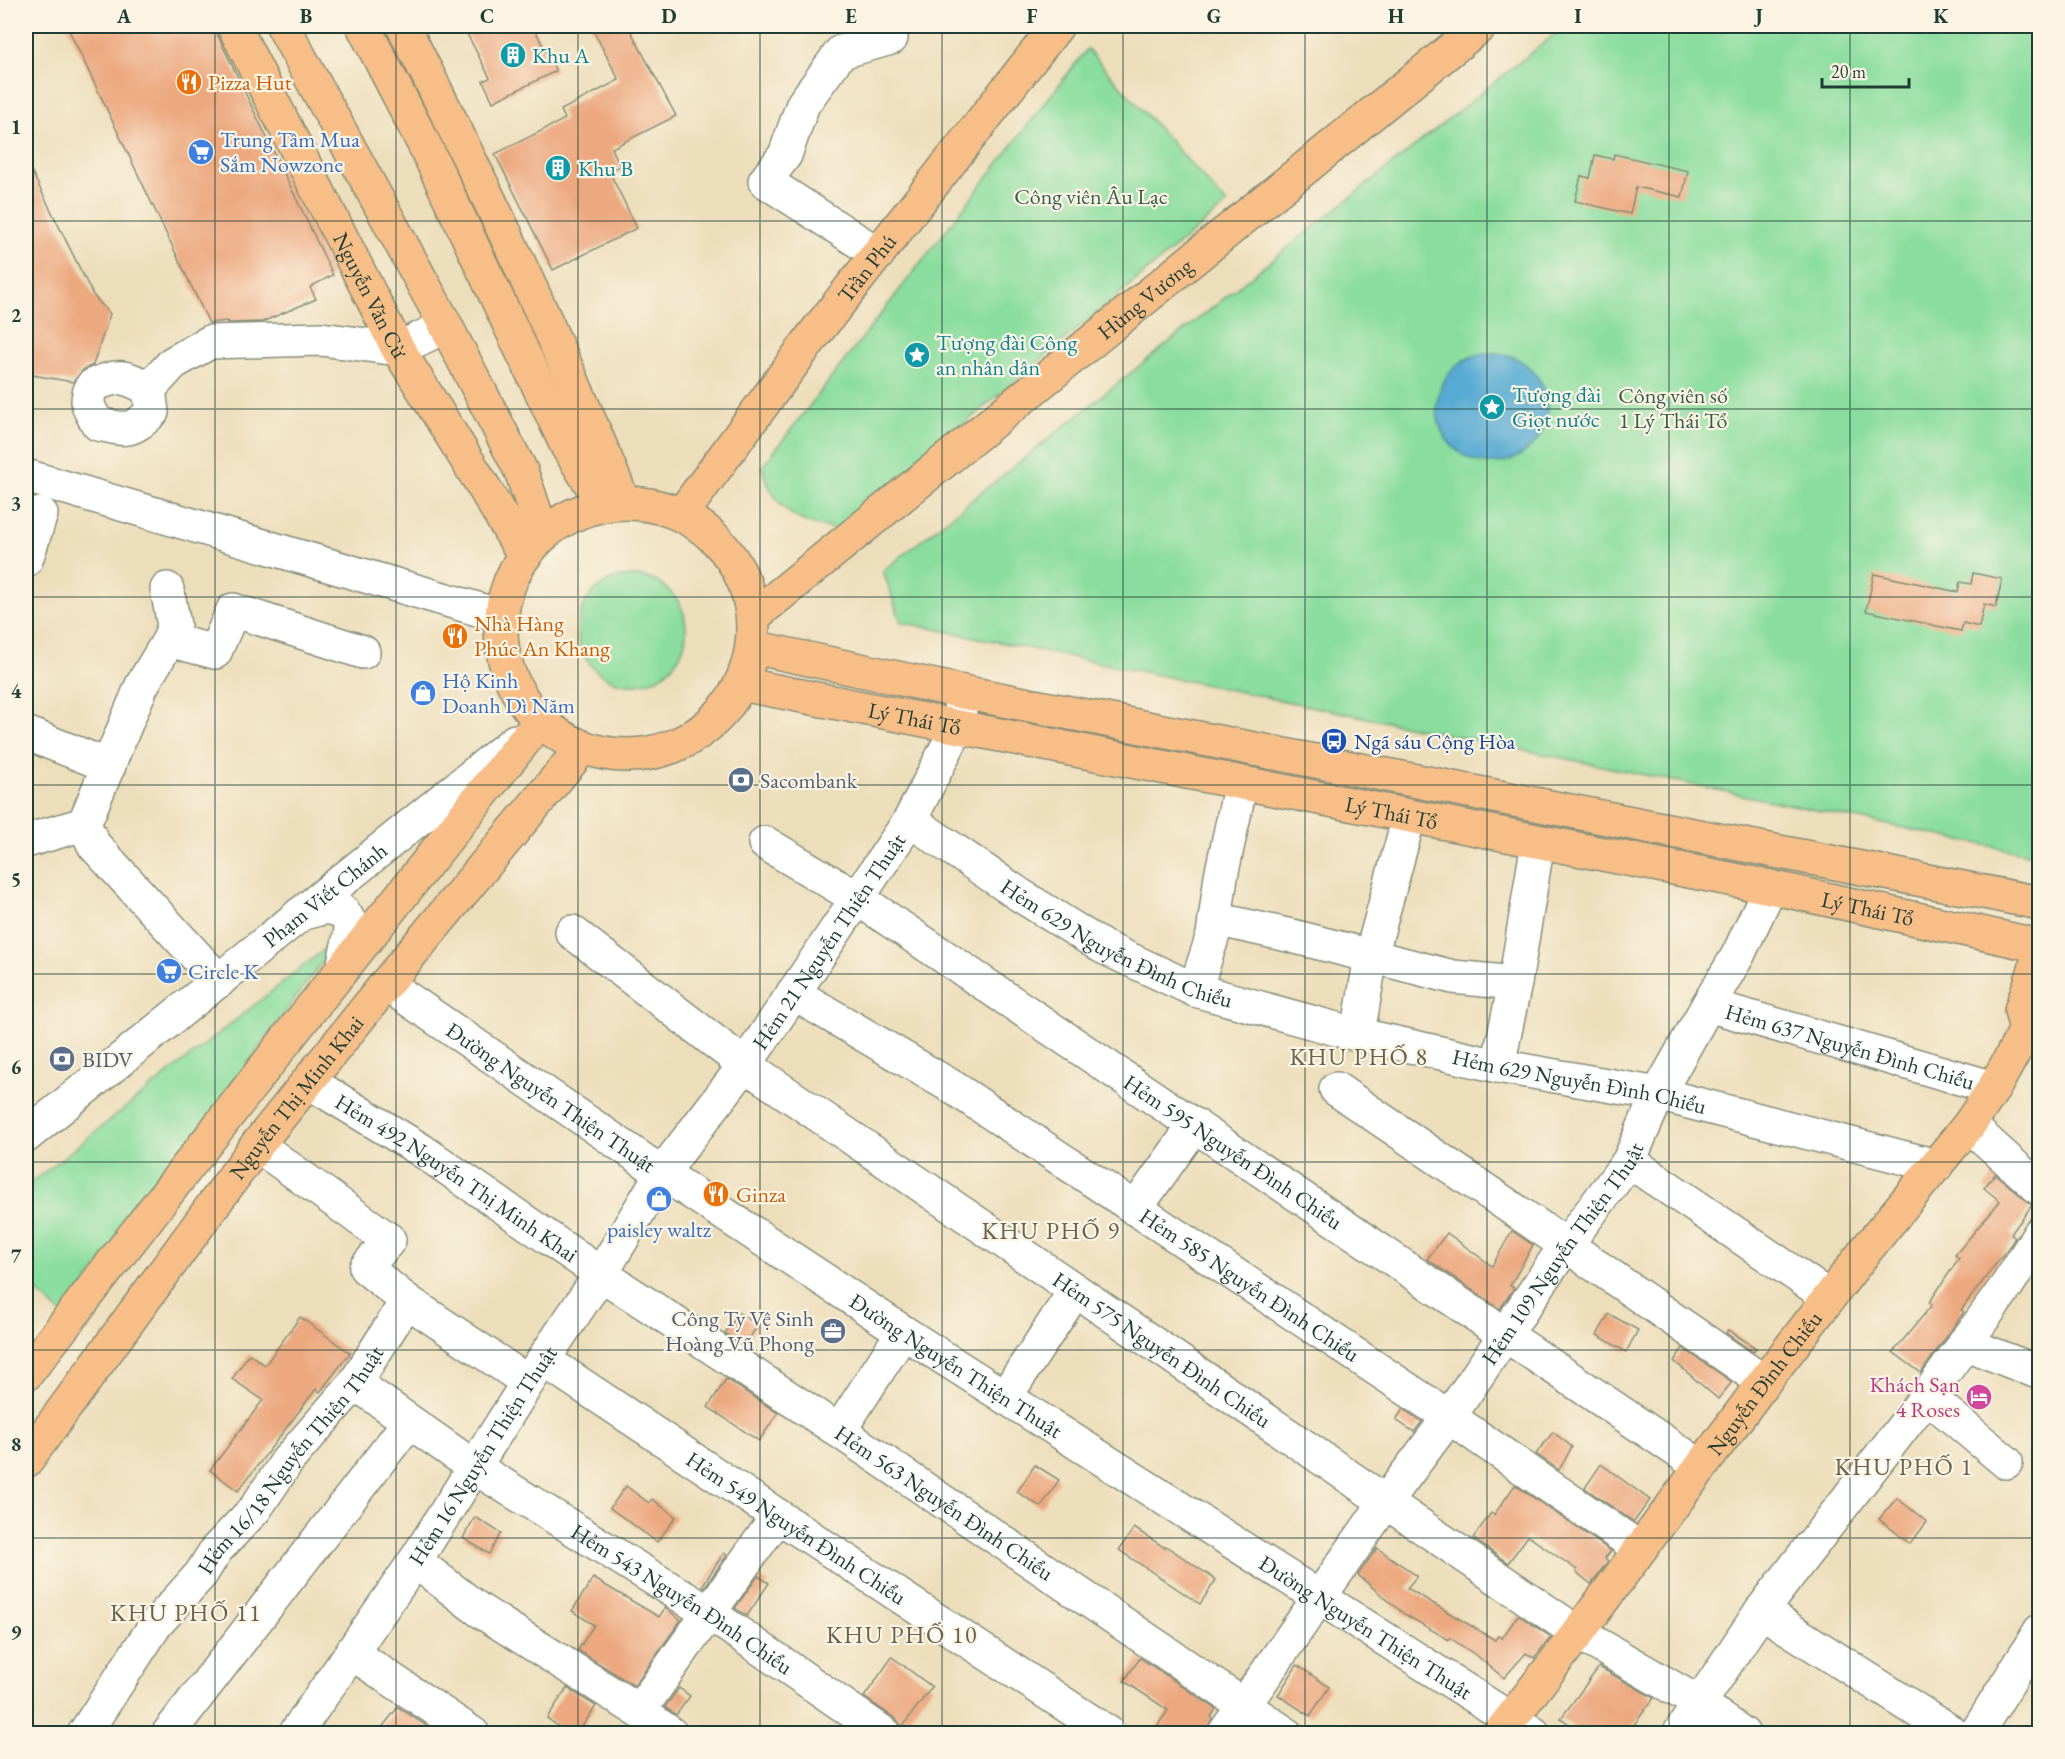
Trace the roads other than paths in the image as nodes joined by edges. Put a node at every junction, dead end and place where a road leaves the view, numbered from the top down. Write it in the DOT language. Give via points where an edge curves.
graph roads {
  1 [pos="234,26"];
  2 [pos="282,26"];
  3 [pos="363,26"];
  4 [pos="403,26"];
  5 [pos="1057,26"];
  6 [pos="1473,28"];
  7 [pos="891,39"];
  8 [pos="314,86"];
  9 [pos="273,104"];
  10 [pos="878,254"];
  11 [pos="446,326"];
  12 [pos="398,349"];
  13 [pos="149,390"];
  14 [pos="26,476"];
  15 [pos="614,504"];
  16 [pos="41,514"];
  17 [pos="681,515"];
  18 [pos="534,545"];
  19 [pos="26,560"];
  20 [pos="167,589"];
  21 [pos="755,615"];
  22 [pos="501,616"];
  23 [pos="169,639"];
  24 [pos="752,647"];
  25 [pos="363,652"];
  26 [pos="741,684"];
  27 [pos="963,692"];
  28 [pos="540,721"];
  29 [pos="957,728"];
  30 [pos="26,733"];
  31 [pos="583,747"];
  32 [pos="109,766"];
  33 [pos="1241,783"];
  34 [pos="1409,816"];
  35 [pos="910,820"];
  36 [pos="84,824"];
  37 [pos="26,841"];
  38 [pos="1724,841"];
  39 [pos="1538,842"];
  40 [pos="765,843"];
  41 [pos="1717,877"];
  42 [pos="1770,887"];
  43 [pos="857,898"];
  44 [pos="2040,903"];
  45 [pos="300,914"];
  46 [pos="1215,919"];
  47 [pos="572,932"];
  48 [pos="2040,947"];
  49 [pos="1371,956"];
  50 [pos="343,968"];
  51 [pos="219,981"];
  52 [pos="1515,983"];
  53 [pos="386,984"];
  54 [pos="1195,990"];
  55 [pos="793,993"];
  56 [pos="1708,1005"];
  57 [pos="2033,1026"];
  58 [pos="1358,1034"];
  59 [pos="745,1065"];
  60 [pos="1498,1066"];
  61 [pos="309,1082"];
  62 [pos="1994,1088"];
  63 [pos="1336,1089"];
  64 [pos="1658,1094"];
  65 [pos="1195,1125"];
  66 [pos="1969,1125"];
  67 [pos="26,1136"];
  68 [pos="257,1145"];
  69 [pos="1629,1161"];
  70 [pos="1936,1166"];
  71 [pos="662,1173"];
  72 [pos="2040,1189"];
  73 [pos="1135,1209"];
  74 [pos="2040,1233"];
  75 [pos="1566,1245"];
  76 [pos="601,1274"];
  77 [pos="1075,1291"];
  78 [pos="1829,1297"];
  79 [pos="407,1301"];
  80 [pos="903,1332"];
  81 [pos="1505,1333"];
  82 [pos="1964,1343"];
  83 [pos="536,1371"];
  84 [pos="2040,1373"];
  85 [pos="26,1374"];
  86 [pos="1764,1382"];
  87 [pos="355,1383"];
  88 [pos="1928,1396"];
  89 [pos="1005,1397"];
  90 [pos="1449,1417"];
  91 [pos="409,1422"];
  92 [pos="839,1431"];
  93 [pos="26,1461"];
  94 [pos="2006,1462"];
  95 [pos="1700,1466"];
  96 [pos="474,1467"];
  97 [pos="1385,1503"];
  98 [pos="778,1516"];
  99 [pos="1639,1548"];
  100 [pos="415,1561"];
  101 [pos="1319,1596"];
  102 [pos="1761,1611"];
  103 [pos="709,1613"];
  104 [pos="2040,1631"];
  105 [pos="1578,1633"];
  106 [pos="352,1653"];
  107 [pos="1699,1703"];
  108 [pos="1243,1706"];
  109 [pos="639,1710"];
  110 [pos="1514,1728"];
  111 [pos="86,1733"];
  112 [pos="168,1734"];
  113 [pos="295,1734"];
  114 [pos="473,1734"];
  115 [pos="670,1734"];
  116 [pos="885,1734"];
  117 [pos="1110,1734"];
  118 [pos="1224,1734"];
  119 [pos="1286,1734"];
  120 [pos="1679,1734"];
  121 [pos="1743,1734"];
  122 [pos="1954,1734"];
  123 [pos="1976,1734"];
  1 -- 9 [label="main road, Nguyễn Văn Cừ"];
  2 -- 8 [label="main road"];
  3 -- 15 [label="main road" via="426,148 567,446"];
  4 -- 15 [label="main road" via="468,153 590,420"];
  5 -- 10 [label="main road, Trần Phú"];
  6 -- 21 [label="main road, Hùng Vương"];
  7 -- 10 [label="street" via="841,52 803,104 785,155 765,181"];
  8 -- 9 [label="main road"];
  8 -- 11 [label="main road"];
  9 -- 12 [label="main road, Nguyễn Văn Cừ"];
  10 -- 17 [label="main road, Trần Phú"];
  11 -- 12 [label="street"];
  11 -- 18 [label="main road" via="521,471"];
  12 -- 13 [label="street" via="321,339 210,342 173,363"];
  12 -- 18 [label="main road, Nguyễn Văn Cừ" via="485,489"];
  14 -- 22 [label="street"];
  15 -- 17 [label="main road" via="644,504"];
  15 -- 18 [label="main road" via="567,518"];
  16 -- 19 [label="street"];
  17 -- 21 [label="main road" via="720,543 735,563"];
  18 -- 22 [label="main road" via="513,574"];
  20 -- 23 [label="street" via="174,625"];
  21 -- 24 [label="main road"];
  22 -- 28 [label="main road" via="501,647 509,676"];
  23 -- 25 [label="street" via="215,652 232,610"];
  23 -- 32 [label="street" via="141,685"];
  24 -- 26 [label="main road"];
  24 -- 27 [label="main road, Lý Thái Tổ"];
  26 -- 29 [label="main road, Lý Thái Tổ"];
  26 -- 31 [label="main road" via="708,725 662,750 609,754"];
  27 -- 29 [label="street, Hẻm 21 Nguyễn Thiện Thuật"];
  27 -- 38 [label="main road, Lý Thái Tổ"];
  28 -- 31 [label="main road"];
  28 -- 45 [label="street, Phạm Viết Chánh"];
  28 -- 50 [label="main road, Nguyễn Thị Minh Khai"];
  29 -- 33 [label="main road, Lý Thái Tổ"];
  29 -- 35 [label="street, Hẻm 21 Nguyễn Thiện Thuật"];
  30 -- 32 [label="street"];
  31 -- 53 [label="main road, Nguyễn Thị Minh Khai"];
  32 -- 36 [label="street"];
  33 -- 34 [label="main road, Lý Thái Tổ"];
  33 -- 46 [label="street"];
  34 -- 39 [label="main road, Lý Thái Tổ"];
  34 -- 49 [label="street"];
  35 -- 43 [label="street, Hẻm 21 Nguyễn Thiện Thuật"];
  35 -- 54 [label="street, Hẻm 629 Nguyễn Ðình Chiểu" via="1103,947"];
  36 -- 37 [label="street"];
  36 -- 51 [label="street" via="94,845"];
  38 -- 41 [label="street"];
  38 -- 44 [label="main road, Lý Thái Tổ"];
  39 -- 41 [label="main road, Lý Thái Tổ"];
  39 -- 52 [label="street"];
  40 -- 43 [label="street, Hẻm 595 Nguyễn Ðình Chiểu"];
  41 -- 42 [label="main road, Lý Thái Tổ"];
  42 -- 48 [label="main road, Lý Thái Tổ"];
  42 -- 56 [label="street, Hẻm 109 Nguyễn Thiện Thuật" via="1738,955"];
  43 -- 55 [label="street, Hẻm 21 Nguyễn Thiện Thuật"];
  43 -- 65 [label="street, Hẻm 595 Nguyễn Ðình Chiểu"];
  45 -- 50 [label="street" via="326,907 343,911 352,926"];
  45 -- 51 [label="street, Phạm Viết Chánh"];
  46 -- 49 [label="street"];
  46 -- 54 [label="street"];
  47 -- 59 [label="street, Hẻm 575 Nguyễn Ðình Chiểu"];
  48 -- 57 [label="main road, Nguyễn Đình Chiểu" via="2021,1010"];
  49 -- 52 [label="street" via="1454,977"];
  49 -- 58 [label="street"];
  50 -- 85 [label="main road, Nguyễn Thị Minh Khai"];
  51 -- 67 [label="street, Phạm Viết Chánh"];
  52 -- 60 [label="street"];
  53 -- 61 [label="main road, Nguyễn Thị Minh Khai"];
  53 -- 71 [label="street, Đường Nguyễn Thiện Thuật"];
  54 -- 58 [label="street, Hẻm 629 Nguyễn Ðình Chiểu"];
  55 -- 59 [label="street, Hẻm 21 Nguyễn Thiện Thuật"];
  55 -- 73 [label="street, Hẻm 585 Nguyễn Ðình Chiểu" via="954,1089"];
  56 -- 62 [label="street, Hẻm 637 Nguyễn Ðình Chiểu"];
  56 -- 64 [label="street, Hẻm 109 Nguyễn Thiện Thuật"];
  57 -- 62 [label="main road, Nguyễn Đình Chiểu"];
  58 -- 60 [label="street, Hẻm 629 Nguyễn Ðình Chiểu"];
  59 -- 71 [label="street, Hẻm 21 Nguyễn Thiện Thuật"];
  59 -- 77 [label="street, Hẻm 575 Nguyễn Ðình Chiểu"];
  60 -- 64 [label="street, Hẻm 629 Nguyễn Ðình Chiểu"];
  61 -- 68 [label="main road, Nguyễn Thị Minh Khai"];
  61 -- 76 [label="street, Hẻm 492 Nguyễn Thị Minh Khai" via="421,1150"];
  62 -- 66 [label="main road, Nguyễn Đình Chiểu"];
  63 -- 75 [label="street"];
  64 -- 69 [label="street, Hẻm 109 Nguyễn Thiện Thuật"];
  64 -- 70 [label="street, Hẻm 629 Nguyễn Ðình Chiểu"];
  65 -- 73 [label="street"];
  65 -- 81 [label="street, Hẻm 595 Nguyễn Ðình Chiểu"];
  66 -- 70 [label="main road, Nguyễn Đình Chiểu"];
  66 -- 72 [label="street"];
  68 -- 79 [label="street" via="388,1240 366,1268"];
  68 -- 93 [label="main road, Nguyễn Thị Minh Khai"];
  69 -- 75 [label="street, Hẻm 109 Nguyễn Thiện Thuật"];
  69 -- 78 [label="street"];
  70 -- 78 [label="main road, Nguyễn Đình Chiểu"];
  71 -- 76 [label="street, Hẻm 16 Nguyễn Thiện Thuật"];
  71 -- 80 [label="street, Đường Nguyễn Thiện Thuật"];
  73 -- 90 [label="street, Hẻm 585 Nguyễn Ðình Chiểu"];
  74 -- 82 [label="street"];
  75 -- 81 [label="street, Hẻm 109 Nguyễn Thiện Thuật"];
  75 -- 86 [label="street"];
  76 -- 83 [label="street, Hẻm 16 Nguyễn Thiện Thuật"];
  76 -- 92 [label="street, Hẻm 563 Nguyễn Ðình Chiểu"];
  77 -- 89 [label="street"];
  77 -- 97 [label="street, Hẻm 575 Nguyễn Ðình Chiểu"];
  78 -- 86 [label="main road, Nguyễn Đình Chiểu"];
  79 -- 83 [label="street"];
  79 -- 87 [label="street, Hẻm 16/18 Nguyễn Thiện Thuật"];
  80 -- 89 [label="street, Đường Nguyễn Thiện Thuật"];
  80 -- 92 [label="street"];
  81 -- 90 [label="street, Hẻm 109 Nguyễn Thiện Thuật"];
  81 -- 95 [label="street, Hẻm 595 Nguyễn Ðình Chiểu"];
  82 -- 84 [label="street"];
  82 -- 88 [label="street"];
  83 -- 96 [label="street, Hẻm 16 Nguyễn Thiện Thuật"];
  83 -- 98 [label="street, Hẻm 549 Nguyễn Ðình Chiểu"];
  86 -- 95 [label="main road, Nguyễn Đình Chiểu"];
  87 -- 91 [label="street"];
  87 -- 111 [label="street, Hẻm 16/18 Nguyễn Thiện Thuật" via="288,1460 255,1509 156,1624"];
  88 -- 94 [label="street"];
  88 -- 102 [label="street"];
  89 -- 101 [label="street, Đường Nguyễn Thiện Thuật"];
  90 -- 97 [label="street, Hẻm 109 Nguyễn Thiện Thuật"];
  90 -- 99 [label="street, Hẻm 585 Nguyễn Ðình Chiểu"];
  91 -- 96 [label="street"];
  91 -- 112 [label="street"];
  92 -- 108 [label="street, Hẻm 563 Nguyễn Ðình Chiểu"];
  95 -- 99 [label="main road, Nguyễn Đình Chiểu"];
  96 -- 100 [label="street, Hẻm 16 Nguyễn Thiện Thuật"];
  96 -- 103 [label="street, Hẻm 543 Nguyễn Ðình Chiểu"];
  97 -- 101 [label="street, Hẻm 109 Nguyễn Thiện Thuật"];
  97 -- 105 [label="street, Hẻm 575 Nguyễn Ðình Chiểu"];
  98 -- 103 [label="street"];
  98 -- 117 [label="street, Hẻm 549 Nguyễn Ðình Chiểu"];
  99 -- 105 [label="main road, Nguyễn Đình Chiểu"];
  100 -- 106 [label="street, Hẻm 16 Nguyễn Thiện Thuật"];
  100 -- 109 [label="street" via="480,1610"];
  101 -- 108 [label="street, Hẻm 109 Nguyễn Thiện Thuật"];
  101 -- 110 [label="street, Đường Nguyễn Thiện Thuật"];
  102 -- 107 [label="street"];
  102 -- 122 [label="street"];
  103 -- 109 [label="street"];
  103 -- 116 [label="street, Hẻm 543 Nguyễn Ðình Chiểu"];
  104 -- 123 [label="street"];
  105 -- 107 [label="street, Hẻm 575 Nguyễn Ðình Chiểu"];
  105 -- 110 [label="main road, Nguyễn Đình Chiểu"];
  106 -- 113 [label="street, Hẻm 16 Nguyễn Thiện Thuật"];
  106 -- 114 [label="street"];
  107 -- 120 [label="street"];
  107 -- 121 [label="street, Hẻm 575 Nguyễn Ðình Chiểu"];
  108 -- 118 [label="street, Hẻm 109 Nguyễn Thiện Thuật"];
  108 -- 119 [label="street, Hẻm 563 Nguyễn Ðình Chiểu"];
  109 -- 115 [label="street"];
}
